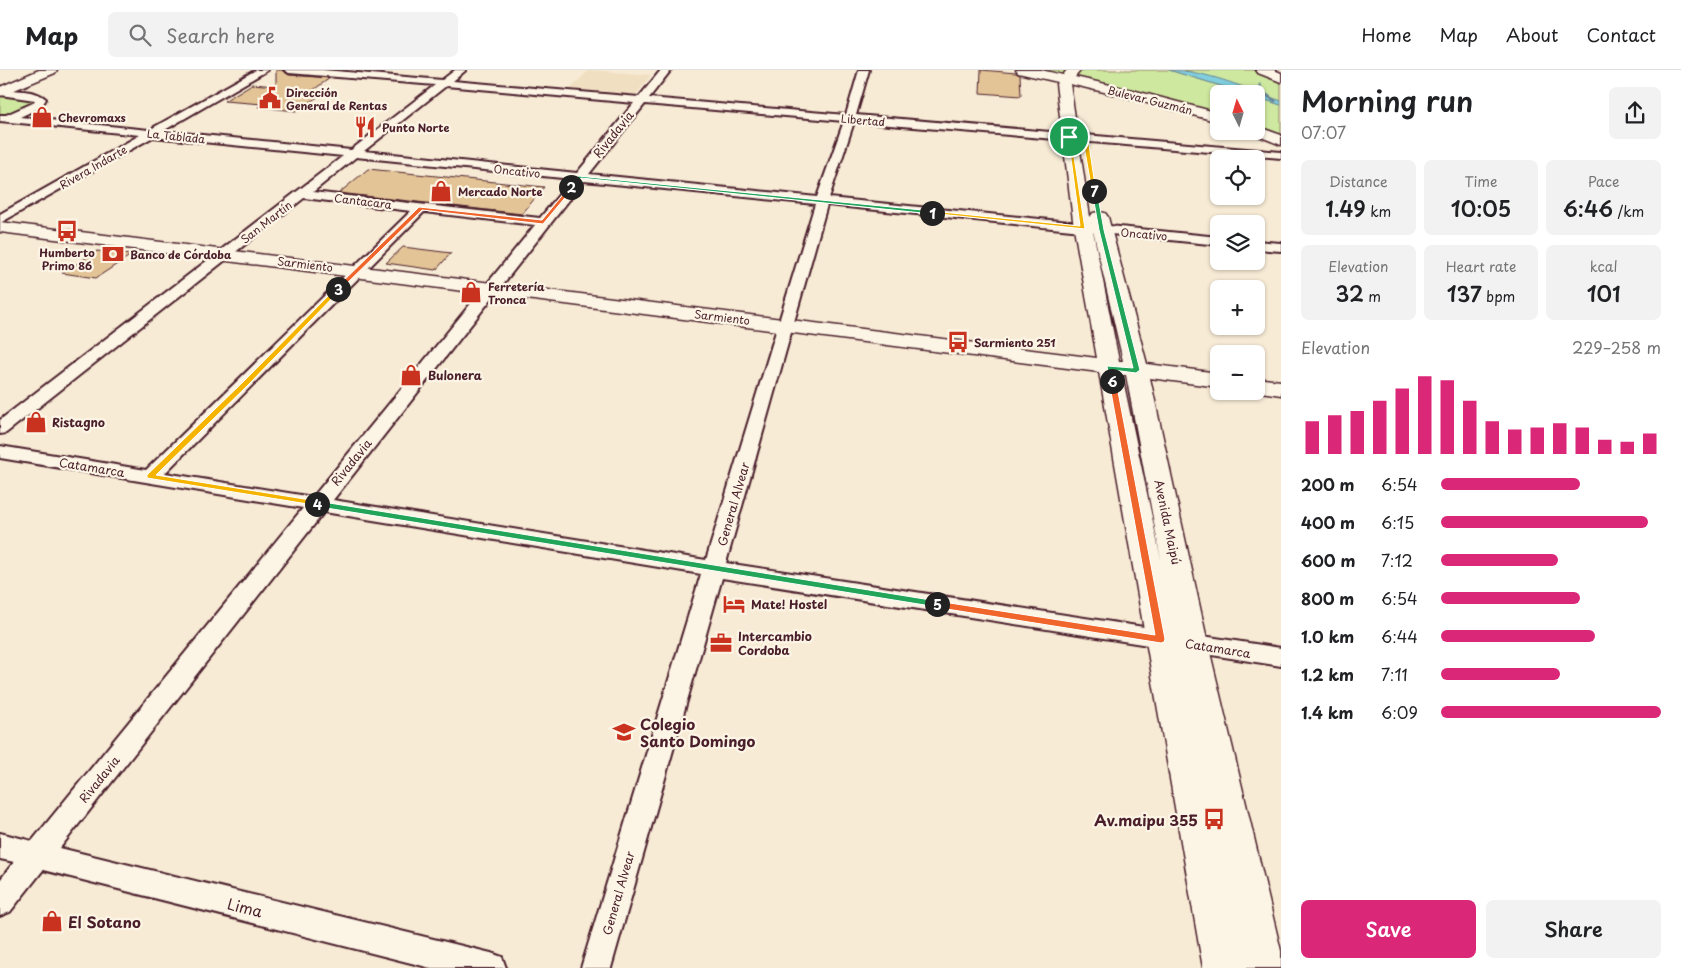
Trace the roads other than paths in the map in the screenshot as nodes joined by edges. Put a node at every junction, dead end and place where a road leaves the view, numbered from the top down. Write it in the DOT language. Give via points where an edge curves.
graph roads {
  1 [pos="50,70"];
  2 [pos="264,70"];
  3 [pos="290,70"];
  4 [pos="461,70"];
  5 [pos="666,70"];
  6 [pos="864,70"];
  7 [pos="1023,70"];
  8 [pos="1263,70"];
  9 [pos="1072,73"];
  10 [pos="1281,78"];
  11 [pos="444,83"];
  12 [pos="0,92"];
  13 [pos="641,100"];
  14 [pos="1210,115"];
  15 [pos="850,119"];
  16 [pos="3,120"];
  17 [pos="152,133"];
  18 [pos="1265,134"];
  19 [pos="1077,138"];
  20 [pos="1281,140"];
  21 [pos="353,154"];
  22 [pos="1281,155"];
  23 [pos="1090,162"];
  24 [pos="579,177"];
  25 [pos="301,194"];
  26 [pos="822,201"];
  27 [pos="1096,201"];
  28 [pos="421,208"];
  29 [pos="0,219"];
  30 [pos="543,222"];
  31 [pos="0,227"];
  32 [pos="1092,229"];
  33 [pos="1210,240"];
  34 [pos="1265,246"];
  35 [pos="1281,247"];
  36 [pos="224,254"];
  37 [pos="356,271"];
  38 [pos="491,288"];
  39 [pos="785,325"];
  40 [pos="1110,367"];
  41 [pos="1136,370"];
  42 [pos="1210,379"];
  43 [pos="1265,386"];
  44 [pos="1281,388"];
  45 [pos="0,429"];
  46 [pos="0,452"];
  47 [pos="150,477"];
  48 [pos="318,504"];
  49 [pos="714,569"];
  50 [pos="1177,642"];
  51 [pos="1281,657"];
  52 [pos="0,846"];
  53 [pos="38,855"];
  54 [pos="0,902"];
  55 [pos="490,968"];
  56 [pos="596,968"];
  57 [pos="1224,968"];
  58 [pos="1264,968"];
  1 -- 12 [label="main road"];
  2 -- 17 [label="street, Rivera Indarte"];
  3 -- 11 [label="street, Libertad"];
  4 -- 11 [label="street, San Martín"];
  5 -- 13 [label="street, Rivadavia"];
  6 -- 15 [label="street, General Alvear"];
  7 -- 9 [label="main road, Bulevar Guzmán"];
  8 -- 10 [label="main road"];
  9 -- 14 [label="main road, Bulevar Guzmán"];
  9 -- 19 [label="main road, Avenida Maipú" via="1077,87"];
  11 -- 13 [label="street, Libertad"];
  11 -- 21 [label="street, San Martín"];
  12 -- 16 [label="street" via="41,99 37,105"];
  13 -- 15 [label="street, Libertad"];
  13 -- 24 [label="street, Rivadavia"];
  15 -- 19 [label="street, Libertad"];
  15 -- 26 [label="street, General Alvear"];
  16 -- 17 [label="street, La Tablada"];
  17 -- 21 [label="street, La Tablada"];
  17 -- 29 [label="street, Rivera Indarte"];
  18 -- 20 [label="main road"];
  19 -- 22 [label="street, Libertad"];
  19 -- 23 [label="main road, Avenida Maipú"];
  19 -- 32 [label="main road, Avenida Maipú"];
  21 -- 24 [label="street, Oncativo"];
  21 -- 25 [label="street, San Martín"];
  24 -- 26 [label="street, Oncativo"];
  24 -- 30 [label="street, Rivadavia"];
  25 -- 28 [label="street, Cantacara"];
  25 -- 36 [label="street, San Martín"];
  26 -- 32 [label="street, Oncativo"];
  26 -- 39 [label="street, General Alvear"];
  27 -- 32 [label="main road, Avenida Maipú"];
  28 -- 30 [label="street, Cantacara"];
  28 -- 37 [label="street"];
  30 -- 38 [label="street, Rivadavia"];
  31 -- 36 [label="main road, Sarmiento"];
  32 -- 33 [label="street, Oncativo"];
  32 -- 40 [label="main road, Avenida Maipú"];
  32 -- 41 [label="main road, Avenida Maipú"];
  34 -- 35 [label="street"];
  36 -- 37 [label="main road, Sarmiento"];
  36 -- 45 [label="street, San Martín"];
  37 -- 38 [label="main road, Sarmiento"];
  37 -- 47 [label="street"];
  38 -- 39 [label="main road, Sarmiento"];
  38 -- 48 [label="street, Rivadavia"];
  39 -- 40 [label="main road, Sarmiento"];
  39 -- 49 [label="street, General Alvear"];
  40 -- 41 [label="main road, Sarmiento"];
  40 -- 50 [label="main road, Avenida Maipú"];
  41 -- 42 [label="main road, Sarmiento"];
  41 -- 50 [label="main road, Avenida Maipú"];
  43 -- 44 [label="main road"];
  46 -- 47 [label="street, Catamarca"];
  47 -- 48 [label="street, Catamarca"];
  48 -- 49 [label="street, Catamarca"];
  48 -- 53 [label="street, Rivadavia"];
  49 -- 50 [label="street, Catamarca"];
  49 -- 56 [label="street, General Alvear"];
  50 -- 51 [label="street, Catamarca"];
  50 -- 57 [label="main road, Avenida Maipú"];
  50 -- 58 [label="main road, Avenida Maipú"];
  52 -- 53 [label="street, Lima"];
  53 -- 54 [label="street, Rivadavia"];
  53 -- 55 [label="street, Lima"];
}
